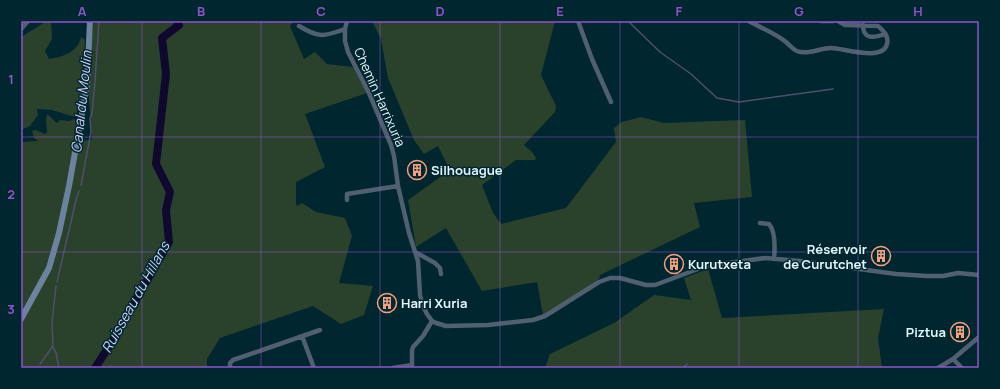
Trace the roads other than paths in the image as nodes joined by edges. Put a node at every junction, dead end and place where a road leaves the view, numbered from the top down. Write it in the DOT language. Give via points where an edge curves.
graph roads {
  1 [pos="28,21"];
  2 [pos="90,21"];
  3 [pos="347,21"];
  4 [pos="578,21"];
  5 [pos="749,21"];
  6 [pos="821,21"];
  7 [pos="833,21"];
  8 [pos="838,21"];
  9 [pos="863,25"];
  10 [pos="299,26"];
  11 [pos="21,29"];
  12 [pos="345,29"];
  13 [pos="885,34"];
  14 [pos="611,102"];
  15 [pos="398,186"];
  16 [pos="347,200"];
  17 [pos="760,223"];
  18 [pos="415,252"];
  19 [pos="774,259"];
  20 [pos="441,274"];
  21 [pos="979,275"];
  22 [pos="21,319"];
  23 [pos="432,322"];
  24 [pos="320,330"];
  25 [pos="302,336"];
  26 [pos="979,337"];
  27 [pos="953,359"];
  28 [pos="412,366"];
  29 [pos="230,368"];
  30 [pos="314,368"];
  31 [pos="393,368"];
  32 [pos="938,368"];
  33 [pos="962,368"];
  1 -- 11 [label="street"];
  2 -- 22 [label="street" via="87,85 59,234 49,268"];
  3 -- 12 [label="street, Chemin Harrixuria"];
  4 -- 14 [label="street"];
  5 -- 13 [label="street" via="800,52 832,48 865,54 880,52 888,44"];
  6 -- 7 [label="street"];
  8 -- 9 [label="street" via="845,25"];
  9 -- 13 [label="street" via="878,26"];
  9 -- 13 [label="street" via="863,31 869,37"];
  10 -- 12 [label="street" via="312,34 320,35"];
  12 -- 15 [label="street, Chemin Harrixuria" via="348,52 391,145"];
  15 -- 16 [label="street" via="347,194"];
  15 -- 18 [label="street, Chemin Harrixuria"];
  17 -- 19 [label="street" via="772,227"];
  18 -- 20 [label="street" via="435,263"];
  18 -- 23 [label="street, Chemin Harrixuria" via="420,295"];
  19 -- 21 [label="street" via="896,274"];
  19 -- 23 [label="street" via="706,266 655,285 610,278 599,282 546,316 533,320 446,326"];
  23 -- 28 [label="street" via="413,347"];
  24 -- 25 [label="street"];
  25 -- 29 [label="street" via="233,360"];
  25 -- 30 [label="street"];
  26 -- 27 [label="street"];
  27 -- 32 [label="street"];
  27 -- 33 [label="street"];
  28 -- 31 [label="street"];
}
